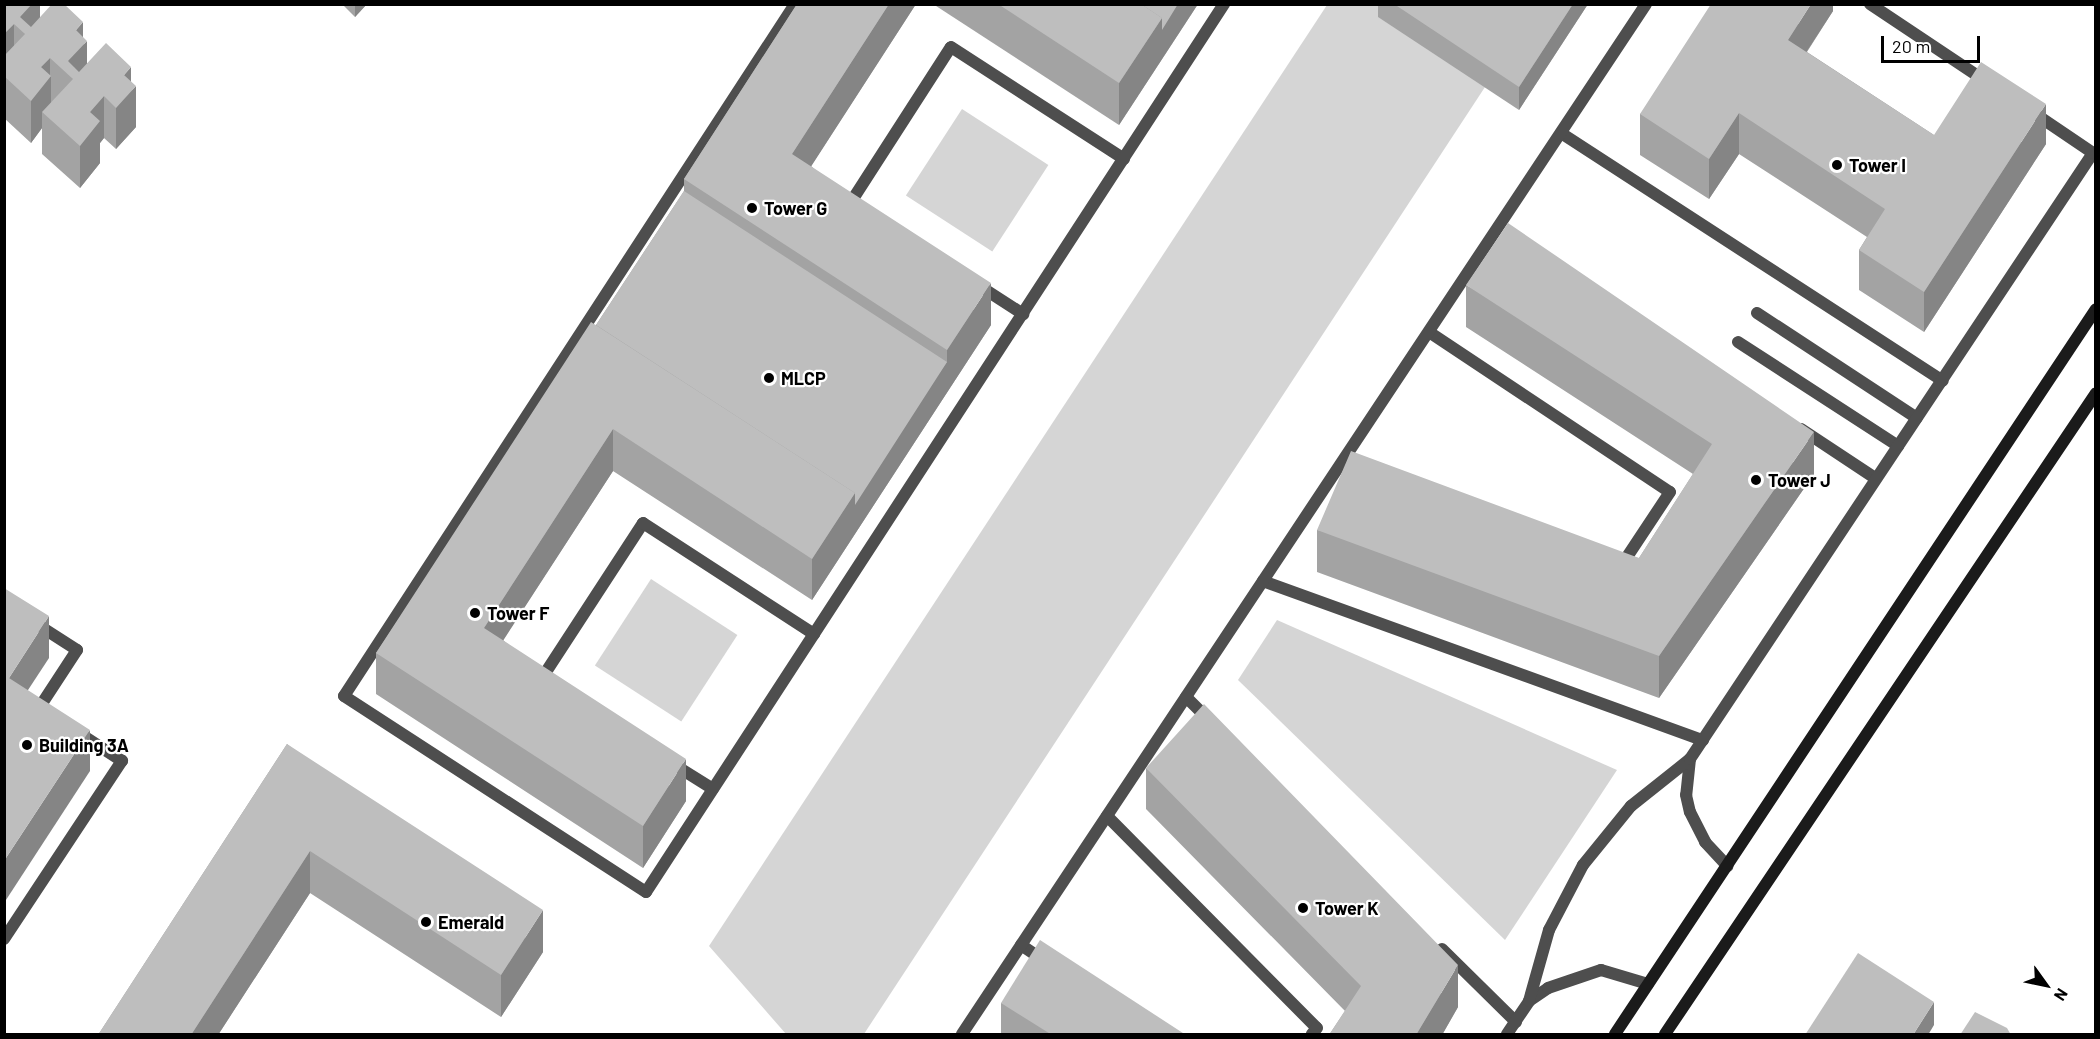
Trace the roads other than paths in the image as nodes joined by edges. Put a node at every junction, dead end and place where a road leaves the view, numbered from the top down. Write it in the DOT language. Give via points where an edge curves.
graph roads {
  1 [pos="795,4"];
  2 [pos="1224,4"];
  3 [pos="1647,4"];
  4 [pos="1870,4"];
  5 [pos="1996,88"];
  6 [pos="2025,107"];
  7 [pos="1561,133"];
  8 [pos="1124,159"];
  9 [pos="870,215"];
  10 [pos="965,277"];
  11 [pos="2096,309"];
  12 [pos="1023,314"];
  13 [pos="1757,314"];
  14 [pos="1429,332"];
  15 [pos="1738,342"];
  16 [pos="1943,381"];
  17 [pos="2096,393"];
  18 [pos="1917,418"];
  19 [pos="1786,419"];
  20 [pos="1898,446"];
  21 [pos="1875,478"];
  22 [pos="1601,555"];
  23 [pos="1263,581"];
  24 [pos="23,615"];
  25 [pos="814,634"];
  26 [pos="562,691"];
  27 [pos="1186,697"];
  28 [pos="1220,731"];
  29 [pos="1702,740"];
  30 [pos="662,756"];
  31 [pos="1690,759"];
  32 [pos="712,789"];
  33 [pos="1107,816"];
  34 [pos="1727,866"];
  35 [pos="1431,938"];
  36 [pos="4,939"];
  37 [pos="1021,945"];
  38 [pos="1061,971"];
  39 [pos="1648,984"];
  40 [pos="1529,1001"];
  41 [pos="1516,1022"];
  42 [pos="962,1035"];
  43 [pos="1312,1035"];
  44 [pos="1507,1035"];
  45 [pos="1615,1035"];
  46 [pos="1665,1035"];
  1 -- 32 [label="street" via="344,696 646,892"];
  2 -- 8 [label="street"];
  3 -- 7 [label="street"];
  4 -- 5 [label="street"];
  6 -- 16 [label="street" via="2093,153"];
  7 -- 14 [label="street" via="1503,231"];
  7 -- 16 [label="street"];
  8 -- 9 [label="street" via="951,47 851,202"];
  8 -- 12 [label="street"];
  10 -- 12 [label="street"];
  11 -- 34 [label="street"];
  12 -- 25 [label="street"];
  13 -- 18 [label="street"];
  14 -- 22 [label="street" via="1670,492 1623,563"];
  14 -- 23 [label="street" via="1349,462"];
  15 -- 20 [label="street"];
  16 -- 18 [label="street"];
  17 -- 46 [label="street"];
  18 -- 20 [label="street"];
  19 -- 21 [label="street"];
  20 -- 21 [label="street"];
  21 -- 29 [label="street"];
  23 -- 27 [label="street"];
  23 -- 29 [label="street"];
  24 -- 36 [label="street" via="77,650 39,708 122,761"];
  25 -- 26 [label="street" via="643,523 542,678"];
  25 -- 32 [label="street"];
  27 -- 28 [label="street"];
  27 -- 33 [label="street"];
  29 -- 31 [label="street"];
  30 -- 32 [label="street"];
  31 -- 34 [label="street" via="1686,795 1690,812 1705,842"];
  31 -- 40 [label="street" via="1631,806 1583,864 1549,930"];
  33 -- 37 [label="street"];
  33 -- 43 [label="street" via="1317,1028"];
  34 -- 39 [label="street"];
  35 -- 41 [label="street"];
  37 -- 38 [label="street"];
  37 -- 42 [label="street"];
  39 -- 40 [label="street" via="1601,970 1548,988"];
  39 -- 45 [label="street"];
  40 -- 41 [label="street"];
  41 -- 44 [label="street"];
}
